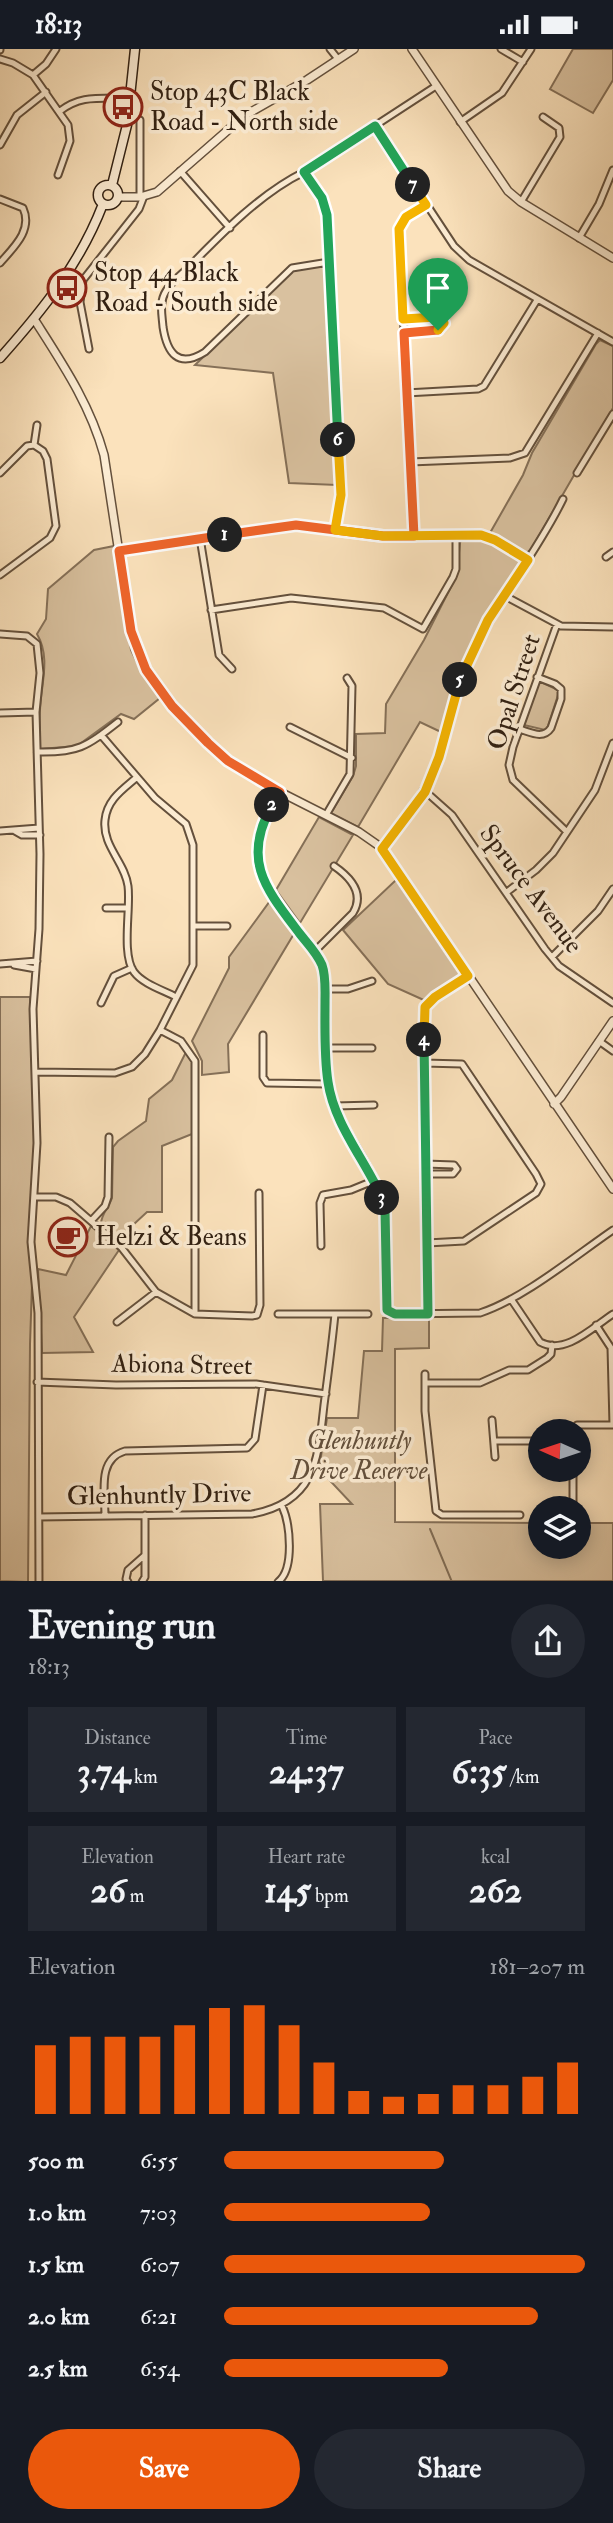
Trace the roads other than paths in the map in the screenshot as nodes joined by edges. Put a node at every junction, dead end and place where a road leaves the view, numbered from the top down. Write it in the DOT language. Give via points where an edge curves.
graph roads {
  1 [pos="56,49"];
  2 [pos="135,49"];
  3 [pos="330,49"];
  4 [pos="354,49"];
  5 [pos="412,49"];
  6 [pos="501,49"];
  7 [pos="531,49"];
  8 [pos="0,59"];
  9 [pos="338,59"];
  10 [pos="523,62"];
  11 [pos="33,75"];
  12 [pos="436,86"];
  13 [pos="46,92"];
  14 [pos="113,98"];
  15 [pos="60,111"];
  16 [pos="543,117"];
  17 [pos="140,120"];
  18 [pos="460,122"];
  19 [pos="375,126"];
  20 [pos="0,145"];
  21 [pos="613,170"];
  22 [pos="180,171"];
  23 [pos="304,172"];
  24 [pos="58,175"];
  25 [pos="112,185"];
  26 [pos="118,197"];
  27 [pos="142,197"];
  28 [pos="0,199"];
  29 [pos="520,202"];
  30 [pos="103,204"];
  31 [pos="426,205"];
  32 [pos="230,228"];
  33 [pos="579,238"];
  34 [pos="613,258"];
  35 [pos="329,262"];
  36 [pos="0,263"];
  37 [pos="537,300"];
  38 [pos="403,319"];
  39 [pos="34,320"];
  40 [pos="404,333"];
  41 [pos="598,333"];
  42 [pos="613,342"];
  43 [pos="89,349"];
  44 [pos="0,358"];
  45 [pos="406,393"];
  46 [pos="613,414"];
  47 [pos="37,425"];
  48 [pos="34,445"];
  49 [pos="410,462"];
  50 [pos="0,473"];
  51 [pos="578,473"];
  52 [pos="563,499"];
  53 [pos="335,530"];
  54 [pos="414,536"];
  55 [pos="456,536"];
  56 [pos="200,538"];
  57 [pos="119,551"];
  58 [pos="613,552"];
  59 [pos="606,557"];
  60 [pos="528,560"];
  61 [pos="0,575"];
  62 [pos="503,595"];
  63 [pos="211,610"];
  64 [pos="557,624"];
  65 [pos="613,627"];
  66 [pos="0,635"];
  67 [pos="232,669"];
  68 [pos="537,677"];
  69 [pos="347,678"];
  70 [pos="0,712"];
  71 [pos="36,712"];
  72 [pos="118,722"];
  73 [pos="290,727"];
  74 [pos="519,729"];
  75 [pos="101,735"];
  76 [pos="613,743"];
  77 [pos="37,752"];
  78 [pos="352,758"];
  79 [pos="136,778"];
  80 [pos="280,792"];
  81 [pos="425,792"];
  82 [pos="326,815"];
  83 [pos="0,831"];
  84 [pos="39,831"];
  85 [pos="567,832"];
  86 [pos="382,849"];
  87 [pos="334,866"];
  88 [pos="613,889"];
  89 [pos="507,892"];
  90 [pos="106,908"];
  91 [pos="128,908"];
  92 [pos="194,926"];
  93 [pos="227,926"];
  94 [pos="314,952"];
  95 [pos="551,957"];
  96 [pos="37,961"];
  97 [pos="0,964"];
  98 [pos="11,964"];
  99 [pos="132,968"];
  100 [pos="36,969"];
  101 [pos="468,976"];
  102 [pos="372,981"];
  103 [pos="325,989"];
  104 [pos="176,996"];
  105 [pos="101,1003"];
  106 [pos="613,1003"];
  107 [pos="613,1021"];
  108 [pos="160,1030"];
  109 [pos="263,1035"];
  110 [pos="599,1041"];
  111 [pos="326,1048"];
  112 [pos="372,1048"];
  113 [pos="613,1051"];
  114 [pos="424,1063"];
  115 [pos="35,1072"];
  116 [pos="328,1084"];
  117 [pos="554,1104"];
  118 [pos="373,1105"];
  119 [pos="335,1107"];
  120 [pos="108,1137"];
  121 [pos="425,1164"];
  122 [pos="425,1174"];
  123 [pos="373,1181"];
  124 [pos="613,1189"];
  125 [pos="258,1193"];
  126 [pos="34,1197"];
  127 [pos="91,1221"];
  128 [pos="613,1230"];
  129 [pos="427,1243"];
  130 [pos="321,1246"];
  131 [pos="156,1292"];
  132 [pos="511,1299"];
  133 [pos="195,1314"];
  134 [pos="278,1314"];
  135 [pos="335,1314"];
  136 [pos="368,1314"];
  137 [pos="428,1314"];
  138 [pos="613,1314"];
  139 [pos="117,1322"];
  140 [pos="596,1325"];
  141 [pos="552,1345"];
  142 [pos="425,1374"];
  143 [pos="37,1382"];
  144 [pos="425,1383"];
  145 [pos="263,1385"];
  146 [pos="326,1394"];
  147 [pos="492,1420"];
  148 [pos="592,1425"];
  149 [pos="613,1425"];
  150 [pos="494,1441"];
  151 [pos="528,1441"];
  152 [pos="495,1457"];
  153 [pos="282,1506"];
  154 [pos="145,1515"];
  155 [pos="520,1515"];
  156 [pos="105,1516"];
  157 [pos="39,1517"];
  158 [pos="145,1555"];
  159 [pos="39,1581"];
  160 [pos="128,1581"];
  161 [pos="142,1581"];
  162 [pos="278,1581"];
  1 -- 11 [label="street"];
  2 -- 25 [label="main road" via="127,125"];
  3 -- 9 [label="street"];
  4 -- 9 [label="street"];
  5 -- 12 [label="street"];
  6 -- 10 [label="street"];
  7 -- 10 [label="street"];
  8 -- 11 [label="street"];
  9 -- 22 [label="street" via="244,116"];
  10 -- 18 [label="street" via="502,93"];
  11 -- 13 [label="street"];
  12 -- 18 [label="street"];
  12 -- 19 [label="street"];
  13 -- 15 [label="street"];
  13 -- 20 [label="street" via="17,115"];
  14 -- 15 [label="street" via="84,98"];
  15 -- 24 [label="street" via="70,141"];
  16 -- 29 [label="street" via="559,128 560,137"];
  17 -- 27 [label="street"];
  18 -- 29 [label="street" via="495,175"];
  19 -- 23 [label="street"];
  19 -- 31 [label="street"];
  21 -- 33 [label="street"];
  22 -- 27 [label="street" via="157,192"];
  22 -- 32 [label="street"];
  23 -- 32 [label="street"];
  23 -- 35 [label="street" via="322,198 327,215"];
  25 -- 26 [label="main road"];
  25 -- 30 [label="main road" via="100,189"];
  26 -- 27 [label="street"];
  26 -- 30 [label="main road" via="110,205"];
  27 -- 43 [label="street" via="139,209 83,279 80,302"];
  28 -- 36 [label="street" via="23,208 28,223"];
  29 -- 33 [label="street"];
  30 -- 39 [label="main road" via="71,270"];
  31 -- 37 [label="street" via="469,260"];
  31 -- 38 [label="street" via="406,217 399,229"];
  32 -- 35 [label="street" via="166,290 161,302 166,344 181,358 205,352 292,268"];
  33 -- 34 [label="street"];
  35 -- 53 [label="street" via="341,495"];
  37 -- 41 [label="street"];
  37 -- 45 [label="street" via="484,386"];
  38 -- 40 [label="street"];
  38 -- 40 [label="street" via="437,317 444,323 438,330"];
  39 -- 44 [label="main road"];
  39 -- 57 [label="street" via="82,395 96,426"];
  40 -- 45 [label="street"];
  41 -- 42 [label="street"];
  41 -- 49 [label="street" via="525,453 510,458"];
  45 -- 49 [label="street"];
  46 -- 51 [label="street"];
  47 -- 48 [label="street"];
  48 -- 50 [label="street" via="27,446"];
  48 -- 61 [label="street" via="47,459 56,526 50,538"];
  49 -- 54 [label="street"];
  52 -- 60 [label="street"];
  53 -- 54 [label="street"];
  53 -- 56 [label="street" via="296,525"];
  54 -- 55 [label="street"];
  55 -- 60 [label="street" via="481,535"];
  55 -- 63 [label="street" via="456,569 423,629 384,608 291,598"];
  56 -- 57 [label="street"];
  56 -- 63 [label="street"];
  57 -- 80 [label="street" via="131,631 146,670 208,743 228,761"];
  58 -- 59 [label="street"];
  60 -- 62 [label="street"];
  62 -- 64 [label="street"];
  62 -- 81 [label="street" via="463,671"];
  63 -- 67 [label="street" via="219,655"];
  64 -- 65 [label="street"];
  64 -- 68 [label="street, Opal Street"];
  66 -- 71 [label="street" via="27,636 37,644"];
  68 -- 74 [label="street, Opal Street"];
  68 -- 74 [label="street" via="561,689 551,728 540,735"];
  69 -- 78 [label="street" via="352,686"];
  70 -- 71 [label="street"];
  71 -- 77 [label="street"];
  72 -- 75 [label="street"];
  73 -- 78 [label="street"];
  74 -- 85 [label="street, Opal Street" via="509,765 513,780"];
  75 -- 77 [label="street" via="74,751"];
  75 -- 79 [label="street"];
  76 -- 85 [label="street" via="595,790"];
  77 -- 84 [label="street"];
  78 -- 82 [label="street" via="350,774"];
  79 -- 91 [label="street" via="110,803 104,822 106,838 128,883"];
  79 -- 92 [label="street" via="191,834"];
  80 -- 82 [label="street"];
  80 -- 94 [label="street" via="260,833 259,871 273,899"];
  81 -- 86 [label="street"];
  81 -- 89 [label="street, Spruce Avenue" via="452,815"];
  82 -- 86 [label="street"];
  83 -- 84 [label="street"];
  84 -- 96 [label="street"];
  85 -- 89 [label="street" via="544,862"];
  86 -- 101 [label="street"];
  87 -- 94 [label="street" via="355,886 358,905"];
  88 -- 95 [label="street" via="598,911"];
  89 -- 95 [label="street, Spruce Avenue"];
  90 -- 91 [label="street"];
  91 -- 99 [label="street"];
  92 -- 93 [label="street"];
  92 -- 104 [label="street" via="192,965"];
  94 -- 103 [label="street" via="322,965"];
  95 -- 106 [label="street, Spruce Avenue"];
  96 -- 98 [label="street"];
  96 -- 100 [label="street"];
  97 -- 98 [label="street"];
  98 -- 100 [label="street"];
  99 -- 104 [label="street" via="142,979"];
  99 -- 105 [label="street" via="114,977"];
  100 -- 115 [label="street"];
  101 -- 114 [label="street" via="425,1007"];
  101 -- 117 [label="street"];
  102 -- 103 [label="street" via="348,989"];
  103 -- 111 [label="street"];
  104 -- 108 [label="street"];
  107 -- 110 [label="street"];
  108 -- 115 [label="street" via="138,1063 123,1071"];
  108 -- 133 [label="street" via="181,1041 195,1061"];
  109 -- 116 [label="street" via="267,1083"];
  110 -- 113 [label="street"];
  110 -- 117 [label="street"];
  111 -- 112 [label="street"];
  111 -- 116 [label="street"];
  114 -- 121 [label="street"];
  114 -- 129 [label="street" via="462,1064 541,1184 536,1193 464,1241"];
  115 -- 126 [label="street"];
  116 -- 119 [label="street"];
  117 -- 124 [label="street"];
  118 -- 119 [label="street"];
  119 -- 123 [label="street"];
  120 -- 127 [label="street" via="108,1197"];
  121 -- 122 [label="street"];
  121 -- 122 [label="street" via="457,1169 453,1174"];
  122 -- 129 [label="street"];
  123 -- 130 [label="street" via="323,1195"];
  123 -- 137 [label="street" via="385,1210 387,1310"];
  125 -- 133 [label="street" via="257,1315"];
  126 -- 127 [label="street" via="64,1199"];
  126 -- 143 [label="street" via="31,1242 38,1313"];
  127 -- 131 [label="street" via="121,1247"];
  128 -- 132 [label="street"];
  129 -- 137 [label="street"];
  131 -- 133 [label="street"];
  131 -- 139 [label="street"];
  132 -- 137 [label="street" via="480,1313"];
  132 -- 141 [label="street" via="540,1342"];
  134 -- 135 [label="street"];
  135 -- 136 [label="street"];
  135 -- 146 [label="street, Glenhuntly Drive"];
  138 -- 140 [label="street"];
  140 -- 141 [label="street" via="567,1345"];
  140 -- 149 [label="street" via="611,1347"];
  141 -- 144 [label="street" via="547,1358 528,1370 509,1370 480,1383"];
  142 -- 144 [label="street"];
  143 -- 145 [label="street, Abiona Street"];
  143 -- 157 [label="street"];
  144 -- 155 [label="street" via="436,1511 442,1515 510,1511"];
  145 -- 146 [label="street, Abiona Street"];
  145 -- 156 [label="street" via="255,1439 247,1448 125,1451 113,1456 106,1467"];
  146 -- 153 [label="street, Glenhuntly Drive" via="316,1466 301,1490"];
  147 -- 150 [label="street"];
  148 -- 149 [label="street"];
  150 -- 151 [label="street"];
  150 -- 152 [label="street"];
  153 -- 154 [label="street, Glenhuntly Drive" via="252,1514"];
  153 -- 162 [label="street" via="288,1520 288,1566"];
  154 -- 156 [label="street, Glenhuntly Drive"];
  154 -- 158 [label="street"];
  156 -- 157 [label="street, Glenhuntly Drive"];
  157 -- 159 [label="street"];
  158 -- 160 [label="street" via="128,1570"];
  158 -- 161 [label="street"];
}
